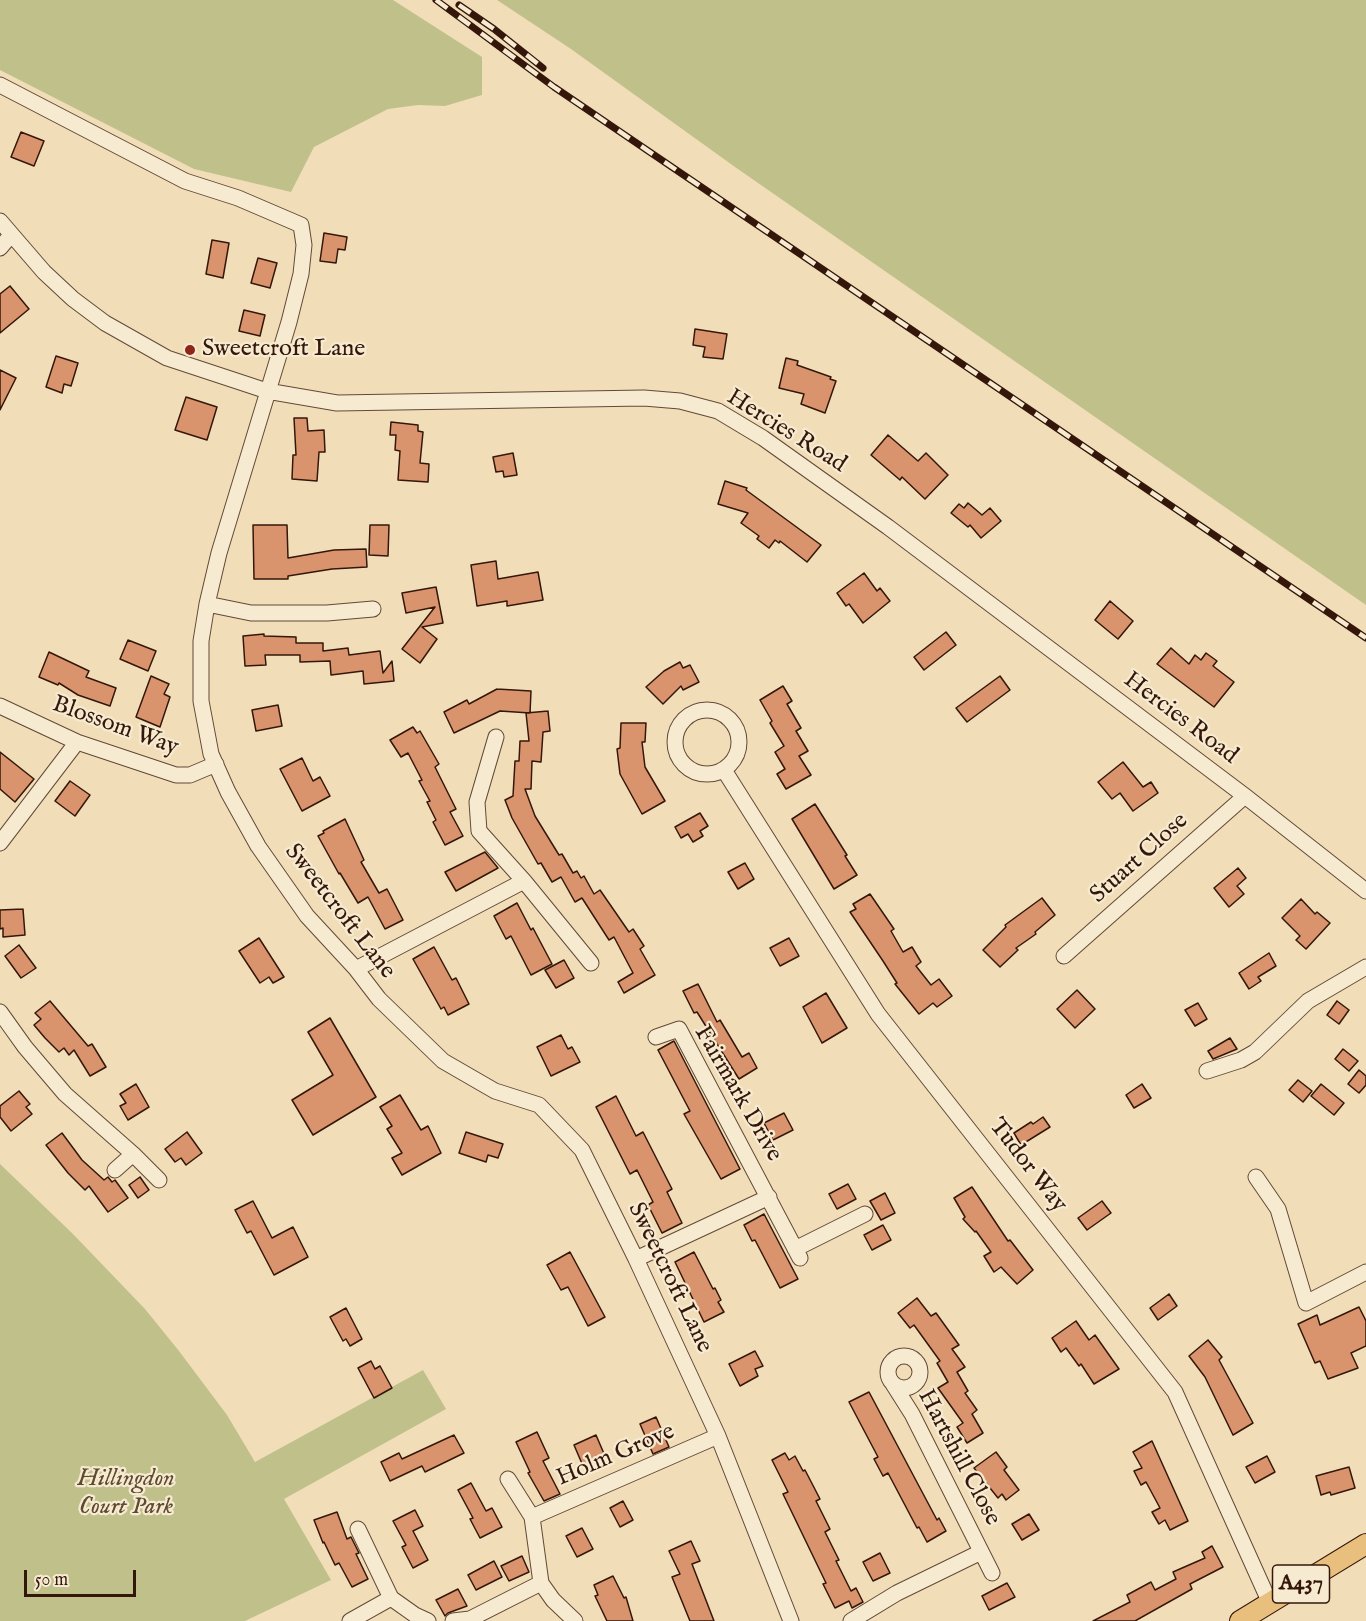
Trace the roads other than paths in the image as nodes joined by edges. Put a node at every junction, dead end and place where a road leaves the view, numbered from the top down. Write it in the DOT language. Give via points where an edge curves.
graph roads {
  1 [pos="0,85"];
  2 [pos="0,221"];
  3 [pos="10,234"];
  4 [pos="0,248"];
  5 [pos="267,391"];
  6 [pos="207,604"];
  7 [pos="373,609"];
  8 [pos="0,706"];
  9 [pos="496,737"];
  10 [pos="77,742"];
  11 [pos="216,764"];
  12 [pos="724,770"];
  13 [pos="1245,796"];
  14 [pos="0,843"];
  15 [pos="524,881"];
  16 [pos="1366,891"];
  17 [pos="1064,956"];
  18 [pos="591,963"];
  19 [pos="1366,967"];
  20 [pos="356,969"];
  21 [pos="0,1012"];
  22 [pos="656,1037"];
  23 [pos="1207,1071"];
  24 [pos="133,1154"];
  25 [pos="115,1170"];
  26 [pos="1256,1177"];
  27 [pos="159,1180"];
  28 [pos="769,1197"];
  29 [pos="865,1214"];
  30 [pos="636,1259"];
  31 [pos="1366,1272"];
  32 [pos="893,1384"];
  33 [pos="718,1436"];
  34 [pos="508,1479"];
  35 [pos="532,1517"];
  36 [pos="358,1529"];
  37 [pos="1365,1546"];
  38 [pos="981,1552"];
  39 [pos="992,1573"];
  40 [pos="541,1583"];
  41 [pos="392,1598"];
  42 [pos="1270,1603"];
  43 [pos="350,1621"];
  44 [pos="428,1621"];
  45 [pos="453,1621"];
  46 [pos="575,1621"];
  47 [pos="791,1621"];
  48 [pos="852,1621"];
  49 [pos="1240,1621"];
  1 -- 5 [label="street, Sweetcroft Lane" via="185,181 301,225 301,274"];
  2 -- 3 [label="street, Hercies Road"];
  3 -- 4 [label="street"];
  3 -- 5 [label="street, Hercies Road" via="73,299 134,341 166,358"];
  5 -- 6 [label="street, Sweetcroft Lane"];
  5 -- 13 [label="street, Hercies Road" via="338,403 644,398 718,411 763,438 888,527"];
  6 -- 7 [label="street" via="251,613"];
  6 -- 11 [label="street, Sweetcroft Lane" via="201,641 201,701"];
  8 -- 10 [label="street, Blossom Way"];
  9 -- 15 [label="street" via="477,802 479,831"];
  10 -- 11 [label="street, Blossom Way" via="177,775 190,775"];
  10 -- 14 [label="street"];
  11 -- 20 [label="street, Sweetcroft Lane" via="258,846 307,916"];
  12 -- 12 [label="street" via="700,774 679,759 675,737 684,719 693,713 712,710 732,721 739,734 738,754"];
  12 -- 42 [label="street, Tudor Way" via="878,1014 1175,1392"];
  13 -- 16 [label="street, Hercies Road"];
  13 -- 17 [label="street, Stuart Close"];
  15 -- 18 [label="street"];
  15 -- 20 [label="street"];
  19 -- 23 [label="street" via="1308,1001 1255,1052"];
  20 -- 30 [label="street, Sweetcroft Lane" via="379,999 443,1061 495,1091 539,1105 582,1150"];
  21 -- 24 [label="street" via="65,1094"];
  22 -- 28 [label="street, Fairmark Drive" via="679,1029"];
  24 -- 25 [label="street"];
  24 -- 27 [label="street"];
  26 -- 31 [label="street" via="1278,1209 1305,1303"];
  28 -- 29 [label="street, Fairmark Drive" via="798,1254"];
  28 -- 30 [label="street, Fairmark Drive"];
  30 -- 33 [label="street, Sweetcroft Lane"];
  32 -- 38 [label="street, Hartshill Close"];
  33 -- 35 [label="street, Holm Grove"];
  33 -- 47 [label="street, Sweetcroft Lane"];
  34 -- 35 [label="street"];
  35 -- 40 [label="street"];
  36 -- 41 [label="street"];
  37 -- 42 [label="main road, A437"];
  38 -- 39 [label="street, Hartshill Close"];
  38 -- 48 [label="street, Hartshill Close" via="897,1593"];
  40 -- 45 [label="street" via="470,1619"];
  40 -- 46 [label="street"];
  41 -- 43 [label="street"];
  41 -- 44 [label="street"];
  42 -- 49 [label="main road, A437"];
}
